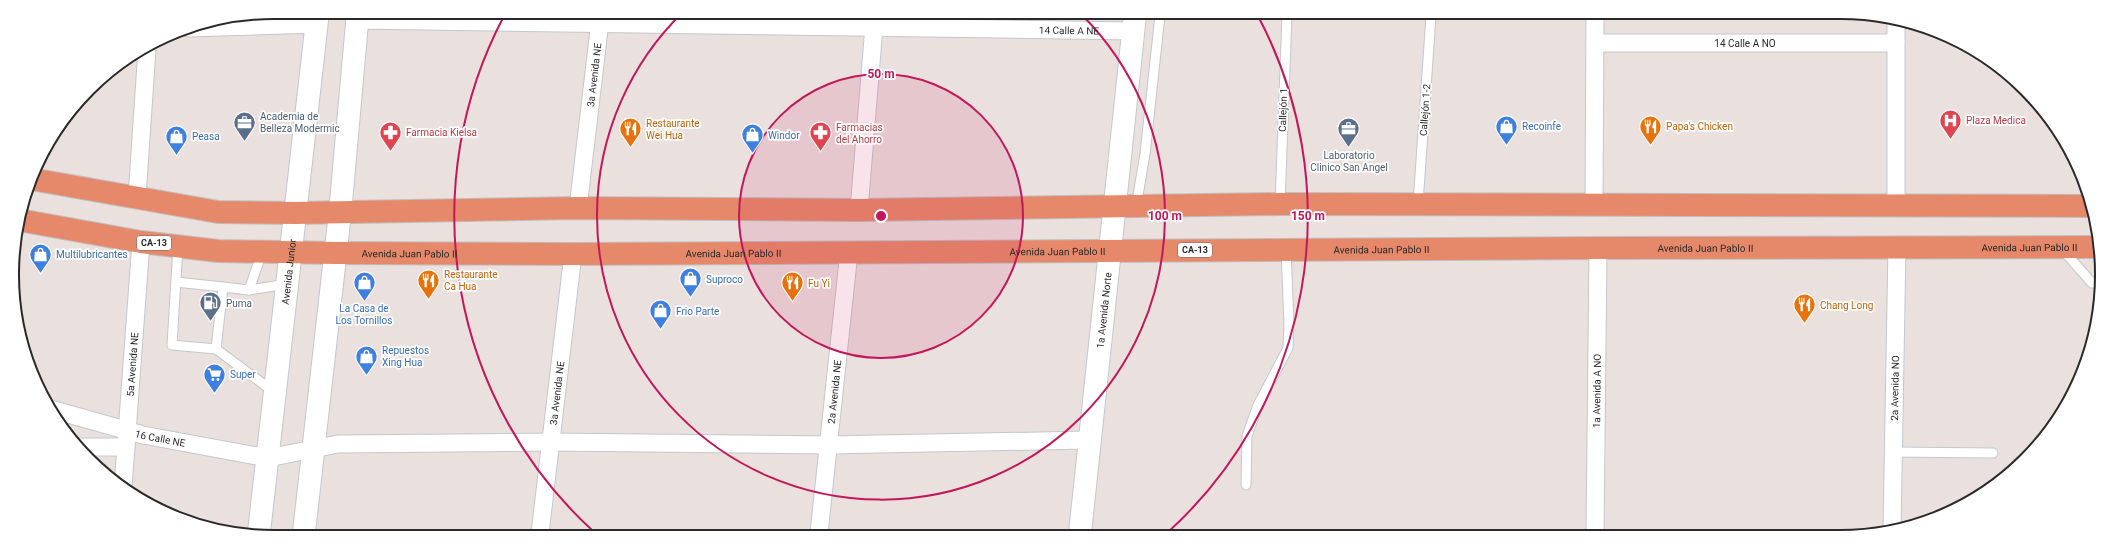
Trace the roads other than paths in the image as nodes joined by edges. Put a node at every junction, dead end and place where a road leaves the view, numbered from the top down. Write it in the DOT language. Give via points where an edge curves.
graph roads {
  1 [pos="305,19"];
  2 [pos="318,19"];
  3 [pos="358,19"];
  4 [pos="600,19"];
  5 [pos="738,19"];
  6 [pos="1160,19"];
  7 [pos="1287,19"];
  8 [pos="1431,19"];
  9 [pos="1595,19"];
  10 [pos="875,20"];
  11 [pos="1134,23"];
  12 [pos="218,26"];
  13 [pos="1896,26"];
  14 [pos="1595,43"];
  15 [pos="1896,43"];
  16 [pos="147,53"];
  17 [pos="37,180"];
  18 [pos="137,197"];
  19 [pos="1280,204"];
  20 [pos="1418,204"];
  21 [pos="1594,204"];
  22 [pos="1896,205"];
  23 [pos="2085,206"];
  24 [pos="1115,207"];
  25 [pos="1136,207"];
  26 [pos="578,208"];
  27 [pos="859,210"];
  28 [pos="295,213"];
  29 [pos="340,213"];
  30 [pos="25,221"];
  31 [pos="142,242"];
  32 [pos="178,246"];
  33 [pos="1897,246"];
  34 [pos="2060,247"];
  35 [pos="2093,247"];
  36 [pos="1598,248"];
  37 [pos="1286,249"];
  38 [pos="1110,250"];
  39 [pos="262,252"];
  40 [pos="849,252"];
  41 [pos="291,253"];
  42 [pos="336,254"];
  43 [pos="573,254"];
  44 [pos="176,282"];
  45 [pos="2094,283"];
  46 [pos="287,284"];
  47 [pos="223,287"];
  48 [pos="249,290"];
  49 [pos="216,349"];
  50 [pos="275,392"];
  51 [pos="59,411"];
  52 [pos="127,430"];
  53 [pos="1088,440"];
  54 [pos="551,442"];
  55 [pos="828,445"];
  56 [pos="86,447"];
  57 [pos="126,448"];
  58 [pos="313,448"];
  59 [pos="1894,452"];
  60 [pos="1993,454"];
  61 [pos="268,458"];
  62 [pos="124,480"];
  63 [pos="1246,485"];
  64 [pos="1892,524"];
  65 [pos="259,529"];
  66 [pos="304,530"];
  67 [pos="540,530"];
  68 [pos="819,530"];
  69 [pos="1080,530"];
  70 [pos="1595,530"];
  1 -- 12 [label="street"];
  2 -- 28 [label="main road, Avenida Junior"];
  3 -- 29 [label="main road"];
  4 -- 26 [label="street, 3a Avenida NE"];
  5 -- 10 [label="street, 14 Calle A NE"];
  6 -- 25 [label="lane" via="1145,154"];
  7 -- 19 [label="lane, Callejón 1"];
  8 -- 20 [label="lane, Callejón 1-2"];
  9 -- 14 [label="street"];
  10 -- 11 [label="street, 14 Calle A NE"];
  10 -- 27 [label="street"];
  11 -- 24 [label="main road, 1a Avenida Norte"];
  13 -- 15 [label="street"];
  14 -- 15 [label="street, 14 Calle A NO"];
  14 -- 21 [label="street"];
  15 -- 22 [label="street"];
  16 -- 18 [label="street"];
  17 -- 18 [label="highway"];
  18 -- 28 [label="highway" via="218,212"];
  19 -- 20 [label="highway"];
  19 -- 25 [label="highway"];
  20 -- 21 [label="highway"];
  21 -- 22 [label="highway"];
  22 -- 23 [label="highway"];
  24 -- 25 [label="highway"];
  24 -- 27 [label="highway"];
  24 -- 38 [label="main road, 1a Avenida Norte"];
  26 -- 27 [label="highway"];
  26 -- 29 [label="highway"];
  28 -- 29 [label="highway"];
  28 -- 41 [label="main road, Avenida Junior"];
  29 -- 42 [label="main road"];
  30 -- 31 [label="highway, Avenida Juan Pablo II / CA-13"];
  31 -- 32 [label="highway, Avenida Juan Pablo II / CA-13"];
  31 -- 52 [label="street, 5a Avenida NE"];
  32 -- 39 [label="highway, Avenida Juan Pablo II / CA-13" via="218,251"];
  32 -- 44 [label="lane"];
  33 -- 34 [label="highway, Avenida Juan Pablo II / CA-13"];
  33 -- 36 [label="highway, Avenida Juan Pablo II / CA-13"];
  33 -- 59 [label="street, 2a Avenida NO"];
  34 -- 35 [label="highway, Avenida Juan Pablo II / CA-13"];
  34 -- 45 [label="lane"];
  36 -- 37 [label="highway, Avenida Juan Pablo II / CA-13"];
  36 -- 70 [label="street, 1a Avenida A NO"];
  37 -- 38 [label="highway, Avenida Juan Pablo II / CA-13"];
  37 -- 63 [label="lane" via="1288,348 1258,405 1247,436"];
  38 -- 40 [label="highway, Avenida Juan Pablo II / CA-13"];
  38 -- 53 [label="main road, 1a Avenida Norte"];
  39 -- 41 [label="highway, Avenida Juan Pablo II / CA-13"];
  39 -- 48 [label="lane"];
  40 -- 43 [label="highway, Avenida Juan Pablo II / CA-13"];
  40 -- 55 [label="street, 2a Avenida NE"];
  41 -- 42 [label="highway, Avenida Juan Pablo II / CA-13"];
  41 -- 46 [label="main road, Avenida Junior"];
  42 -- 43 [label="highway, Avenida Juan Pablo II / CA-13"];
  42 -- 58 [label="main road"];
  43 -- 54 [label="street, 3a Avenida NE"];
  44 -- 47 [label="lane"];
  44 -- 49 [label="lane" via="172,345"];
  46 -- 48 [label="lane"];
  46 -- 50 [label="main road, Avenida Junior"];
  47 -- 48 [label="lane"];
  47 -- 49 [label="lane"];
  49 -- 50 [label="lane"];
  50 -- 61 [label="main road, Avenida Junior"];
  51 -- 52 [label="street, 16 Calle NE"];
  52 -- 57 [label="street, 5a Avenida NE"];
  52 -- 61 [label="street, 16 Calle NE"];
  53 -- 55 [label="street"];
  53 -- 69 [label="main road, 1a Avenida Norte"];
  54 -- 55 [label="street"];
  54 -- 58 [label="street" via="338,444"];
  54 -- 67 [label="street, 3a Avenida NE"];
  55 -- 68 [label="street, 2a Avenida NE"];
  56 -- 57 [label="street"];
  57 -- 62 [label="street, 5a Avenida NE"];
  58 -- 61 [label="street"];
  58 -- 66 [label="main road"];
  59 -- 60 [label="lane"];
  59 -- 64 [label="street, 2a Avenida NO"];
  61 -- 65 [label="main road, Avenida Junior"];
}
